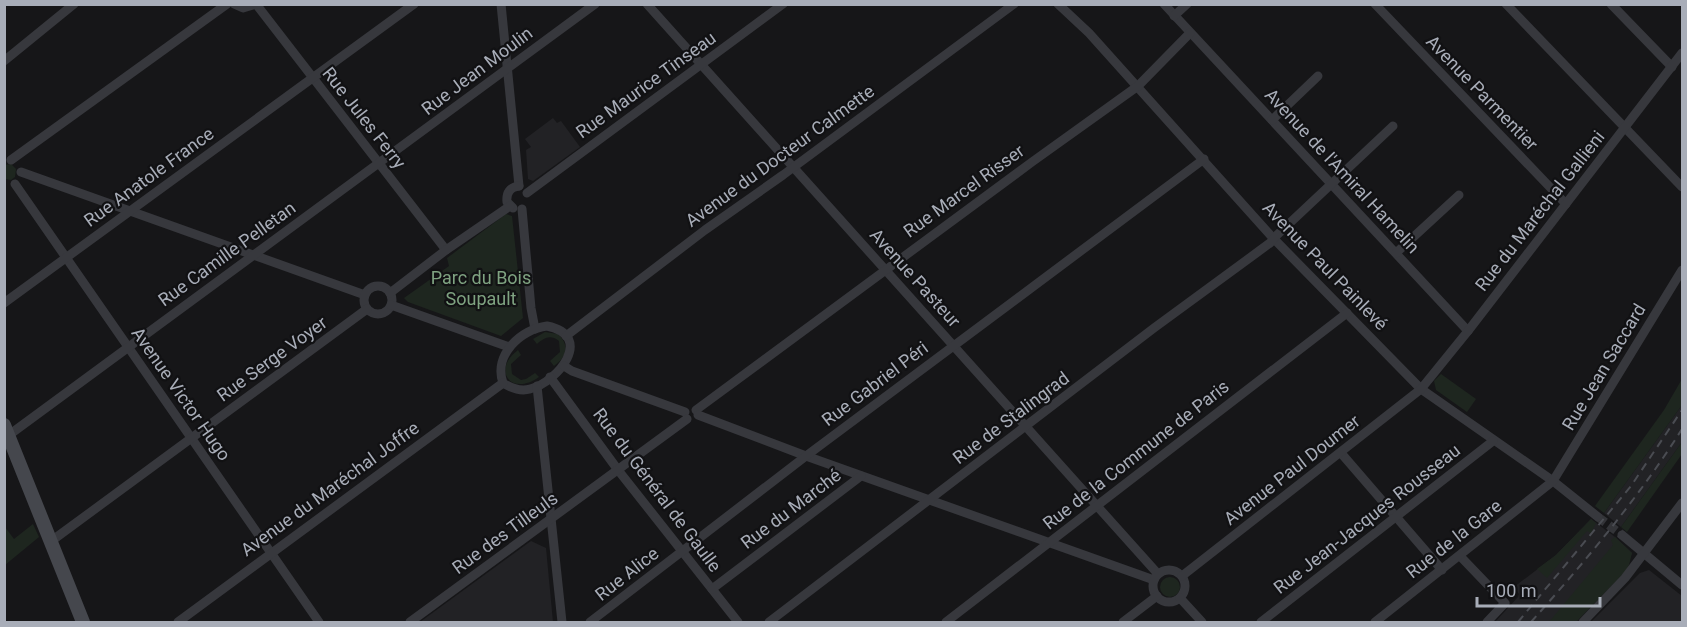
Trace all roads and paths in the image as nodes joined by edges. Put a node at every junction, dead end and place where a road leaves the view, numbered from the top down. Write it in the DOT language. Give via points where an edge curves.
graph roads {
  1 [pos="74,4"];
  2 [pos="227,4"];
  3 [pos="234,4"];
  4 [pos="256,4"];
  5 [pos="414,4"];
  6 [pos="501,4"];
  7 [pos="595,4"];
  8 [pos="647,4"];
  9 [pos="783,4"];
  10 [pos="1014,4"];
  11 [pos="1058,4"];
  12 [pos="1164,4"];
  13 [pos="1187,4"];
  14 [pos="1375,4"];
  15 [pos="1506,4"];
  16 [pos="1611,4"];
  17 [pos="1174,16"];
  18 [pos="1190,33"];
  19 [pos="1683,53"];
  20 [pos="4,61"];
  21 [pos="701,65"];
  22 [pos="1672,67"];
  23 [pos="507,69"];
  24 [pos="1318,76"];
  25 [pos="313,79"];
  26 [pos="1138,86"];
  27 [pos="1272,120"];
  28 [pos="1393,126"];
  29 [pos="1625,128"];
  30 [pos="1204,159"];
  31 [pos="8,160"];
  32 [pos="379,165"];
  33 [pos="795,167"];
  34 [pos="21,172"];
  35 [pos="4,182"];
  36 [pos="1331,183"];
  37 [pos="15,184"];
  38 [pos="519,186"];
  39 [pos="1683,187"];
  40 [pos="527,193"];
  41 [pos="1459,195"];
  42 [pos="1566,204"];
  43 [pos="510,206"];
  44 [pos="522,208"];
  45 [pos="130,211"];
  46 [pos="1273,238"];
  47 [pos="446,250"];
  48 [pos="1396,254"];
  49 [pos="253,255"];
  50 [pos="67,257"];
  51 [pos="886,269"];
  52 [pos="1683,270"];
  53 [pos="390,293"];
  54 [pos="365,295"];
  55 [pos="4,303"];
  56 [pos="391,305"];
  57 [pos="367,309"];
  58 [pos="1347,314"];
  59 [pos="535,330"];
  60 [pos="1468,332"];
  61 [pos="566,336"];
  62 [pos="953,346"];
  63 [pos="509,347"];
  64 [pos="129,348"];
  65 [pos="564,366"];
  66 [pos="550,377"];
  67 [pos="503,383"];
  68 [pos="537,386"];
  69 [pos="1421,389"];
  70 [pos="697,413"];
  71 [pos="686,415"];
  72 [pos="1027,427"];
  73 [pos="7,430"];
  74 [pos="192,438"];
  75 [pos="1493,441"];
  76 [pos="1341,453"];
  77 [pos="806,456"];
  78 [pos="618,470"];
  79 [pos="861,476"];
  80 [pos="1553,481"];
  81 [pos="931,500"];
  82 [pos="1683,503"];
  83 [pos="1097,506"];
  84 [pos="1397,517"];
  85 [pos="1598,517"];
  86 [pos="552,518"];
  87 [pos="1622,536"];
  88 [pos="50,542"];
  89 [pos="1050,543"];
  90 [pos="683,551"];
  91 [pos="1646,551"];
  92 [pos="271,553"];
  93 [pos="1460,556"];
  94 [pos="1442,570"];
  95 [pos="1182,576"];
  96 [pos="1156,577"];
  97 [pos="1683,585"];
  98 [pos="712,590"];
  99 [pos="1157,596"];
  100 [pos="1180,598"];
  101 [pos="1488,620"];
  102 [pos="83,622"];
  103 [pos="178,622"];
  104 [pos="319,622"];
  105 [pos="410,622"];
  106 [pos="562,622"];
  107 [pos="590,622"];
  108 [pos="738,622"];
  109 [pos="769,622"];
  110 [pos="946,622"];
  111 [pos="1123,622"];
  112 [pos="1202,622"];
  113 [pos="1261,622"];
  114 [pos="1375,622"];
  115 [pos="1582,622"];
  1 -- 20 [label="street"];
  2 -- 31 [label="street"];
  3 -- 4 [label="street" via="243,8"];
  4 -- 25 [label="street, Rue Jules Ferry"];
  5 -- 25 [label="street, Rue Anatole France"];
  6 -- 23 [label="street"];
  7 -- 23 [label="street, Rue Jean Moulin"];
  8 -- 21 [label="street, Avenue Pasteur"];
  9 -- 21 [label="street, Rue Maurice Tinseau"];
  10 -- 33 [label="street, Avenue du Docteur Calmette"];
  11 -- 26 [label="street, Avenue Paul Painlevé"];
  12 -- 17 [label="street, Avenue de l'Amiral Hamelin"];
  13 -- 17 [label="street"];
  14 -- 42 [label="street, Avenue Parmentier"];
  15 -- 29 [label="street"];
  16 -- 22 [label="street"];
  17 -- 18 [label="street, Avenue de l'Amiral Hamelin"];
  18 -- 26 [label="street, Rue Marcel Risser"];
  18 -- 27 [label="street, Avenue de l'Amiral Hamelin"];
  19 -- 22 [label="street, Rue du Maréchal Gallieni"];
  21 -- 33 [label="street, Avenue Pasteur"];
  21 -- 40 [label="street, Rue Maurice Tinseau"];
  22 -- 29 [label="street, Rue du Maréchal Gallieni"];
  23 -- 32 [label="street, Rue Jean Moulin"];
  23 -- 38 [label="street"];
  24 -- 27 [label="street"];
  25 -- 32 [label="street, Rue Jules Ferry"];
  25 -- 45 [label="street, Rue Anatole France"];
  26 -- 30 [label="street, Avenue Paul Painlevé"];
  26 -- 51 [label="street, Rue Marcel Risser"];
  27 -- 36 [label="street, Avenue de l'Amiral Hamelin"];
  28 -- 36 [label="street, Rue de Stalingrad"];
  29 -- 39 [label="street"];
  29 -- 42 [label="street, Rue du Maréchal Gallieni"];
  30 -- 46 [label="street, Avenue Paul Painlevé"];
  30 -- 62 [label="street, Rue Gabriel Péri"];
  31 -- 34 [label="street" via="18,163"];
  32 -- 47 [label="street, Rue Jules Ferry"];
  32 -- 49 [label="street, Rue Camille Pelletan"];
  33 -- 51 [label="street, Avenue Pasteur"];
  33 -- 61 [label="street, Avenue du Docteur Calmette"];
  34 -- 37 [label="street"];
  34 -- 45 [label="street"];
  35 -- 37 [label="street"];
  36 -- 46 [label="street, Rue de Stalingrad"];
  36 -- 48 [label="street, Avenue de l'Amiral Hamelin"];
  37 -- 50 [label="street, Avenue Victor Hugo"];
  38 -- 40 [label="street"];
  38 -- 43 [label="street" via="508,193"];
  40 -- 44 [label="street"];
  41 -- 48 [label="street"];
  42 -- 60 [label="street, Rue du Maréchal Gallieni"];
  43 -- 44 [label="street"];
  43 -- 47 [label="street"];
  44 -- 59 [label="street"];
  45 -- 49 [label="street"];
  45 -- 50 [label="street, Rue Anatole France"];
  46 -- 58 [label="street, Avenue Paul Painlevé"];
  46 -- 72 [label="street, Rue de Stalingrad"];
  47 -- 53 [label="street"];
  48 -- 60 [label="street, Avenue de l'Amiral Hamelin"];
  49 -- 54 [label="street"];
  49 -- 64 [label="street, Rue Camille Pelletan"];
  50 -- 55 [label="street, Rue Anatole France"];
  50 -- 64 [label="street, Avenue Victor Hugo"];
  51 -- 62 [label="street, Avenue Pasteur"];
  51 -- 70 [label="street, Rue Marcel Risser"];
  52 -- 80 [label="street, Rue Jean Saccard"];
  53 -- 54 [label="street" via="376,286"];
  53 -- 56 [label="street"];
  54 -- 57 [label="street"];
  56 -- 57 [label="street" via="380,314"];
  56 -- 63 [label="street"];
  57 -- 74 [label="street, Rue Serge Voyer"];
  58 -- 69 [label="street, Avenue Paul Painlevé"];
  58 -- 83 [label="street, Rue de la Commune de Paris"];
  59 -- 61 [label="street" via="552,327"];
  59 -- 63 [label="street"];
  60 -- 69 [label="street, Rue du Maréchal Gallieni"];
  61 -- 65 [label="street" via="570,352"];
  62 -- 72 [label="street, Avenue Pasteur"];
  62 -- 77 [label="street, Rue Gabriel Péri"];
  63 -- 67 [label="street" via="499,366"];
  64 -- 73 [label="street, Rue Camille Pelletan" via="26,422"];
  64 -- 74 [label="street, Avenue Victor Hugo"];
  65 -- 66 [label="street"];
  65 -- 71 [label="street"];
  66 -- 68 [label="street"];
  66 -- 78 [label="street, Rue du Général de Gaulle"];
  67 -- 68 [label="street" via="519,390"];
  67 -- 92 [label="street, Avenue du Maréchal Joffre"];
  68 -- 86 [label="street"];
  69 -- 75 [label="street, Avenue Paul Painlevé"];
  69 -- 76 [label="street, Avenue Paul Doumer"];
  70 -- 71 [label="street"];
  70 -- 77 [label="street"];
  71 -- 78 [label="street"];
  72 -- 81 [label="street, Rue de Stalingrad"];
  72 -- 83 [label="street, Avenue Pasteur"];
  73 -- 88 [label="main road"];
  74 -- 88 [label="street, Rue Serge Voyer"];
  74 -- 92 [label="street, Avenue Victor Hugo"];
  75 -- 80 [label="street, Avenue Paul Painlevé"];
  75 -- 84 [label="street, Rue Jean-Jacques Rousseau"];
  76 -- 84 [label="street"];
  76 -- 95 [label="street, Avenue Paul Doumer"];
  77 -- 79 [label="street"];
  77 -- 90 [label="street, Rue Gabriel Péri"];
  78 -- 86 [label="street, Rue des Tilleuls"];
  78 -- 90 [label="street, Rue du Général de Gaulle"];
  79 -- 81 [label="street"];
  79 -- 98 [label="street, Rue du Marché"];
  80 -- 85 [label="street, Avenue Paul Painlevé"];
  80 -- 93 [label="street, Rue de la Gare"];
  81 -- 89 [label="street"];
  81 -- 109 [label="street, Rue de Stalingrad"];
  82 -- 91 [label="street"];
  83 -- 89 [label="street, Rue de la Commune de Paris"];
  83 -- 96 [label="street, Avenue Pasteur"];
  84 -- 94 [label="street"];
  84 -- 113 [label="street, Rue Jean-Jacques Rousseau"];
  86 -- 105 [label="street, Rue des Tilleuls"];
  86 -- 106 [label="street"];
  87 -- 91 [label="street"];
  88 -- 102 [label="main road"];
  89 -- 96 [label="street"];
  89 -- 110 [label="street, Rue de la Commune de Paris"];
  90 -- 98 [label="street, Rue du Général de Gaulle"];
  90 -- 107 [label="street, Rue Alice"];
  91 -- 97 [label="street"];
  91 -- 115 [label="street"];
  92 -- 103 [label="street, Avenue du Maréchal Joffre"];
  92 -- 104 [label="street, Avenue Victor Hugo"];
  93 -- 94 [label="street, Rue de la Gare"];
  93 -- 101 [label="street" via="1505,603"];
  94 -- 114 [label="street, Rue de la Gare"];
  95 -- 96 [label="street" via="1168,570"];
  95 -- 100 [label="street" via="1186,585"];
  96 -- 99 [label="street" via="1153,588"];
  98 -- 108 [label="street, Rue du Général de Gaulle"];
  99 -- 100 [label="street" via="1171,602"];
  99 -- 111 [label="street"];
  100 -- 112 [label="street"];
}
